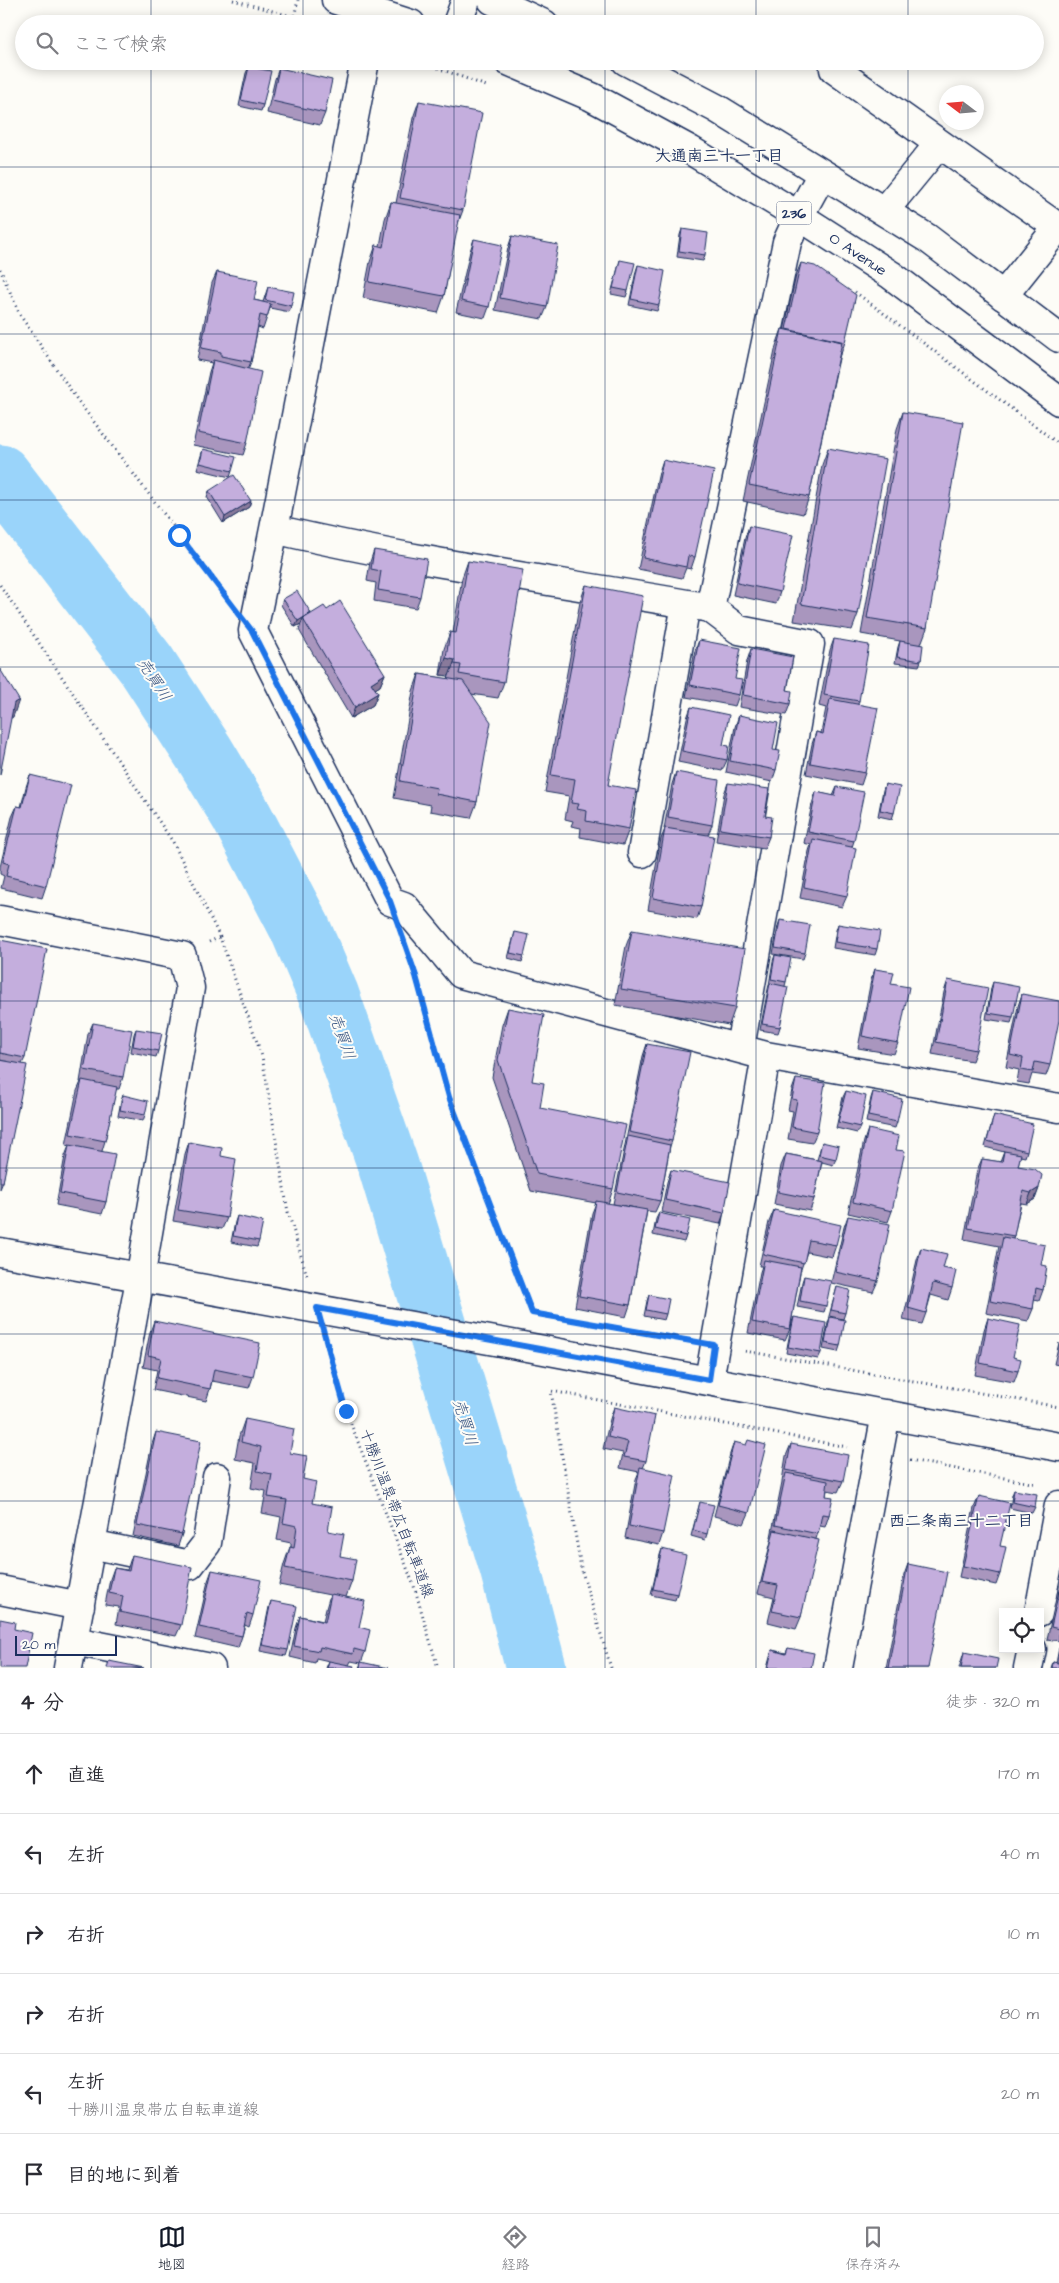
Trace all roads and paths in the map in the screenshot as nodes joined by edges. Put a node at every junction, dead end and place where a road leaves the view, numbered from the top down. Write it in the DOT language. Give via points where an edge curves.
graph roads {
  1 [pos="233,0"];
  2 [pos="298,0"];
  3 [pos="336,0"];
  4 [pos="466,0"];
  5 [pos="492,0"];
  6 [pos="375,12"];
  7 [pos="287,15"];
  8 [pos="294,15"];
  9 [pos="460,15"];
  10 [pos="524,15"];
  11 [pos="363,70"];
  12 [pos="443,70"];
  13 [pos="528,70"];
  14 [pos="643,70"];
  15 [pos="835,70"];
  16 [pos="497,90"];
  17 [pos="940,144"];
  18 [pos="822,174"];
  19 [pos="884,211"];
  20 [pos="799,216"];
  21 [pos="1059,227"];
  22 [pos="0,269"];
  23 [pos="851,289"];
  24 [pos="1003,296"];
  25 [pos="1059,338"];
  26 [pos="1059,401"];
  27 [pos="1059,444"];
  28 [pos="274,530"];
  29 [pos="698,606"];
  30 [pos="252,631"];
  31 [pos="642,853"];
  32 [pos="0,920"];
  33 [pos="413,967"];
  34 [pos="740,1048"];
  35 [pos="766,1056"];
  36 [pos="1059,1108"];
  37 [pos="0,1252"];
  38 [pos="140,1279"];
  39 [pos="328,1310"];
  40 [pos="714,1345"];
  41 [pos="709,1380"];
  42 [pos="1059,1407"];
  43 [pos="886,1414"];
  44 [pos="1059,1447"];
  45 [pos="878,1453"];
  46 [pos="216,1478"];
  47 [pos="1040,1485"];
  48 [pos="1059,1505"];
  49 [pos="91,1544"];
  50 [pos="0,1590"];
  51 [pos="80,1606"];
  52 [pos="1040,1608"];
  53 [pos="74,1641"];
  54 [pos="1031,1653"];
  55 [pos="68,1668"];
  56 [pos="211,1668"];
  57 [pos="438,1668"];
  58 [pos="611,1668"];
  59 [pos="838,1668"];
  60 [pos="1028,1668"];
  1 -- 7 [label="path"];
  2 -- 8 [label="path"];
  3 -- 6 [label="main road"];
  4 -- 9 [label="main road"];
  5 -- 10 [label="main road"];
  11 -- 28 [label="main road"];
  12 -- 16 [label="path"];
  13 -- 20 [label="main road, O Avenue / 236" via="600,102 690,150"];
  14 -- 18 [label="main road" via="716,108"];
  15 -- 17 [label="main road"];
  17 -- 19 [label="main road"];
  17 -- 21 [label="main road"];
  18 -- 19 [label="main road"];
  18 -- 20 [label="main road"];
  19 -- 24 [label="main road" via="927,238"];
  20 -- 26 [label="main road, O Avenue / 236" via="891,275"];
  20 -- 29 [label="main road" via="787,242"];
  21 -- 24 [label="main road"];
  22 -- 30 [label="path" via="20,314 78,401"];
  23 -- 27 [label="path"];
  24 -- 25 [label="main road"];
  28 -- 29 [label="main road" via="448,566"];
  28 -- 30 [label="main road"];
  29 -- 31 [label="main road"];
  29 -- 34 [label="main road" via="739,630 810,644"];
  30 -- 34 [label="main road" via="390,901 404,906 461,974"];
  32 -- 38 [label="main road" via="182,956 190,988"];
  33 -- 40 [label="path" via="449,1097 532,1313"];
  34 -- 35 [label="main road"];
  35 -- 36 [label="main road"];
  35 -- 40 [label="main road"];
  37 -- 38 [label="main road"];
  38 -- 39 [label="main road"];
  38 -- 49 [label="main road"];
  39 -- 41 [label="main road"];
  39 -- 57 [label="path, 十勝川温泉帯広自転車道線" via="346,1411 414,1586"];
  40 -- 41 [label="main road"];
  40 -- 42 [label="path"];
  41 -- 43 [label="main road"];
  43 -- 44 [label="main road"];
  43 -- 45 [label="main road"];
  45 -- 47 [label="path"];
  45 -- 58 [label="path" via="551,1392 581,1568"];
  45 -- 59 [label="main road"];
  46 -- 49 [label="main road" via="207,1543 190,1565"];
  48 -- 52 [label="main road"];
  49 -- 51 [label="main road"];
  50 -- 51 [label="main road"];
  51 -- 53 [label="main road"];
  53 -- 55 [label="main road"];
  53 -- 56 [label="main road"];
  54 -- 60 [label="main road"];
}
